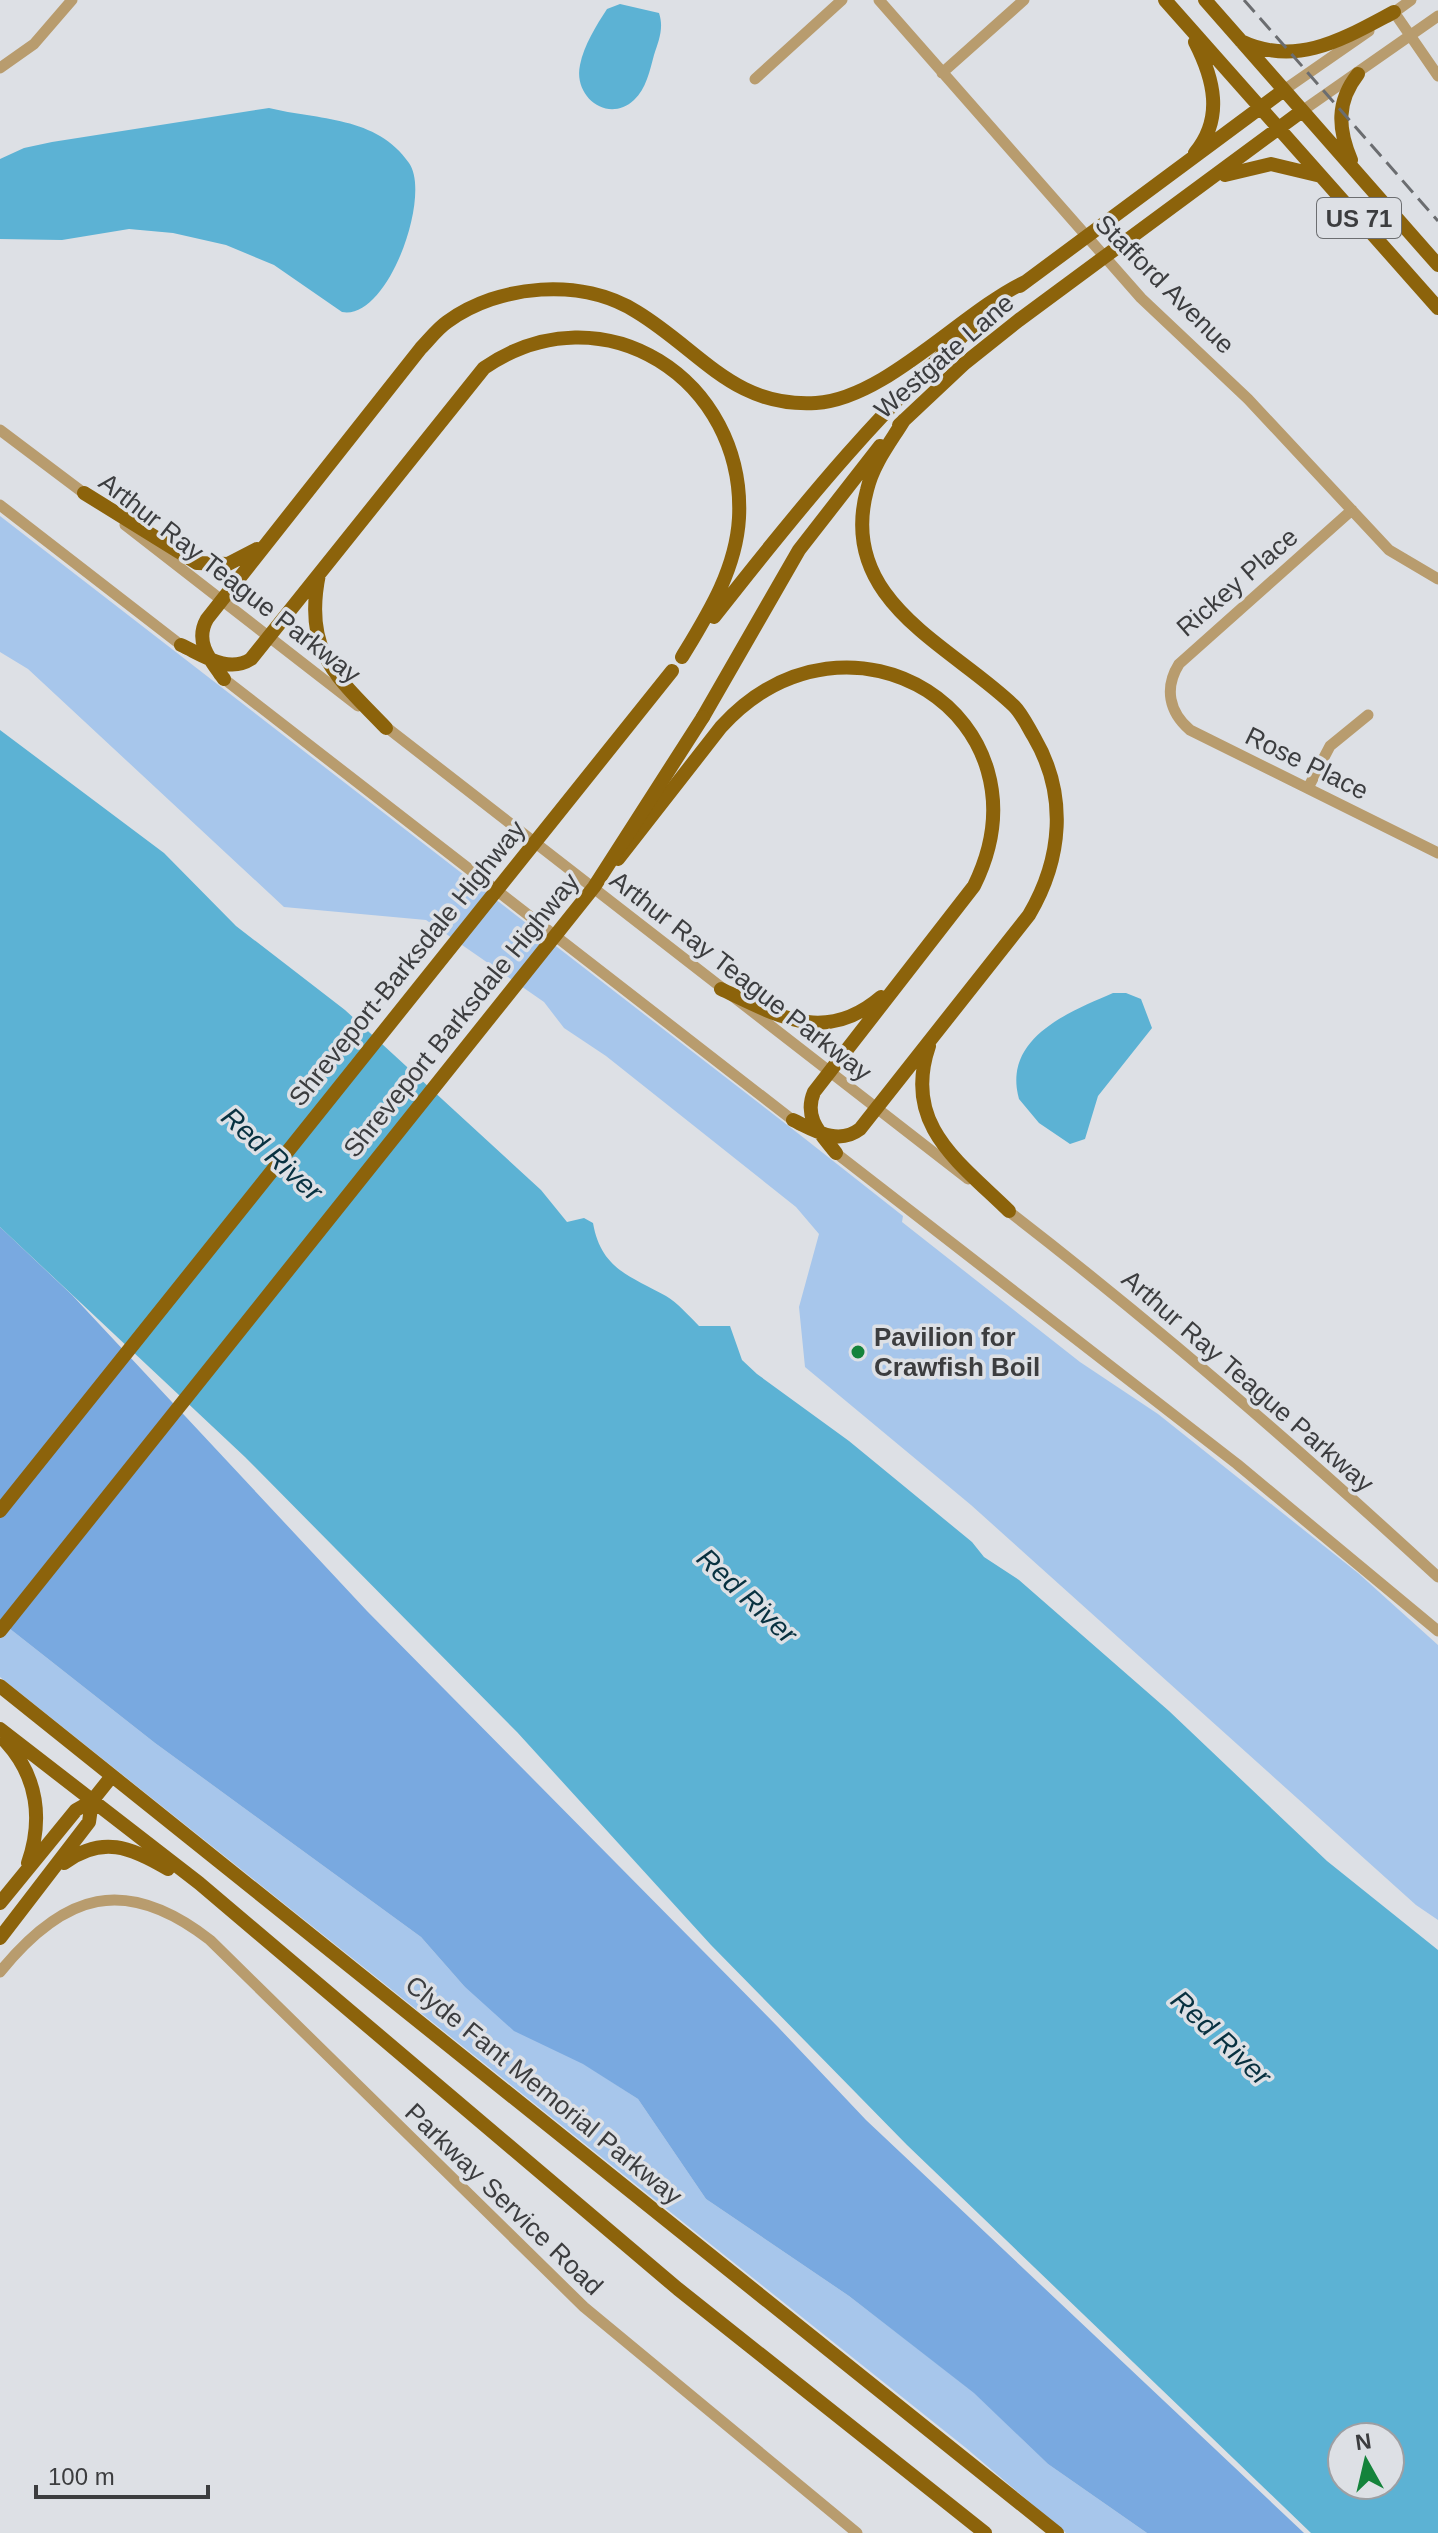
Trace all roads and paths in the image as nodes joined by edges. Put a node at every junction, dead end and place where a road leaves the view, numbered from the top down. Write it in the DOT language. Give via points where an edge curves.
graph roads {
  1 [pos="72,0"];
  2 [pos="842,0"];
  3 [pos="879,0"];
  4 [pos="1024,0"];
  5 [pos="1165,0"];
  6 [pos="1205,0"];
  7 [pos="1411,0"];
  8 [pos="1394,12"];
  9 [pos="1438,16"];
  10 [pos="1186,24"];
  11 [pos="1411,37"];
  12 [pos="1238,39"];
  13 [pos="0,68"];
  14 [pos="942,73"];
  15 [pos="1358,74"];
  16 [pos="1438,76"];
  17 [pos="755,79"];
  18 [pos="1284,90"];
  19 [pos="1261,108"];
  20 [pos="1302,111"];
  21 [pos="1279,128"];
  22 [pos="1187,163"];
  23 [pos="1355,172"];
  24 [pos="1323,177"];
  25 [pos="1213,179"];
  26 [pos="1085,237"];
  27 [pos="1104,258"];
  28 [pos="1438,265"];
  29 [pos="1025,282"];
  30 [pos="1438,308"];
  31 [pos="904,420"];
  32 [pos="0,430"];
  33 [pos="84,493"];
  34 [pos="0,505"];
  35 [pos="1352,510"];
  36 [pos="270,539"];
  37 [pos="320,572"];
  38 [pos="1438,579"];
  39 [pos="221,601"];
  40 [pos="268,638"];
  41 [pos="181,645"];
  42 [pos="208,657"];
  43 [pos="682,657"];
  44 [pos="672,671"];
  45 [pos="224,679"];
  46 [pos="1170,698"];
  47 [pos="1368,715"];
  48 [pos="703,717"];
  49 [pos="386,728"];
  50 [pos="1308,788"];
  51 [pos="1438,853"];
  52 [pos="594,887"];
  53 [pos="906,970"];
  54 [pos="721,989"];
  55 [pos="932,1036"];
  56 [pos="830,1072"];
  57 [pos="876,1108"];
  58 [pos="793,1120"];
  59 [pos="820,1132"];
  60 [pos="836,1153"];
  61 [pos="1009,1211"];
  62 [pos="0,1511"];
  63 [pos="1438,1577"];
  64 [pos="0,1631"];
  65 [pos="1438,1631"];
  66 [pos="0,1686"];
  67 [pos="0,1729"];
  68 [pos="0,1736"];
  69 [pos="112,1776"];
  70 [pos="92,1801"];
  71 [pos="25,1872"];
  72 [pos="50,1873"];
  73 [pos="199,1883"];
  74 [pos="0,1903"];
  75 [pos="0,1938"];
  76 [pos="0,1972"];
  77 [pos="857,2533"];
  78 [pos="985,2533"];
  79 [pos="1057,2533"];
  1 -- 13 [label="street" via="34,44"];
  2 -- 17 [label="street"];
  3 -- 14 [label="street, Stafford Avenue"];
  4 -- 14 [label="street"];
  5 -- 10 [label="main road, US 71"];
  6 -- 12 [label="main road, US 71"];
  7 -- 8 [label="street"];
  8 -- 11 [label="street"];
  8 -- 12 [label="main road" via="1306,51 1273,51"];
  8 -- 18 [label="street"];
  9 -- 11 [label="street"];
  10 -- 19 [label="main road, US 71"];
  10 -- 22 [label="main road" via="1207,67 1214,97 1205,136"];
  11 -- 15 [label="street"];
  11 -- 16 [label="street"];
  12 -- 18 [label="main road, US 71"];
  14 -- 26 [label="street, Stafford Avenue"];
  15 -- 20 [label="street"];
  15 -- 23 [label="main road" via="1346,91 1340,115"];
  18 -- 19 [label="main road, Westgate Lane"];
  18 -- 20 [label="main road, US 71"];
  19 -- 21 [label="main road, US 71"];
  19 -- 22 [label="main road, Westgate Lane"];
  20 -- 21 [label="main road, Westgate Lane"];
  20 -- 23 [label="main road, US 71"];
  21 -- 24 [label="main road, US 71"];
  21 -- 25 [label="main road, Westgate Lane"];
  22 -- 26 [label="main road, Westgate Lane"];
  23 -- 28 [label="main road, US 71"];
  24 -- 25 [label="main road" via="1271,164"];
  24 -- 30 [label="main road, US 71"];
  25 -- 27 [label="main road, Westgate Lane"];
  26 -- 27 [label="street, Stafford Avenue"];
  26 -- 29 [label="main road, Westgate Lane"];
  27 -- 31 [label="main road, Westgate Lane" via="965,363"];
  27 -- 35 [label="street, Stafford Avenue"];
  29 -- 36 [label="main road" via="867,387 842,398 799,403 762,398 732,385 637,311 614,301 534,289 506,295 446,323 421,348"];
  29 -- 43 [label="main road, Westgate Lane" via="937,359 858,439"];
  31 -- 48 [label="main road, Westgate Lane" via="818,522"];
  31 -- 55 [label="main road" via="874,468 866,492 862,521 875,573 886,596 924,637 1016,708 1041,747 1059,813 1054,861 1040,897"];
  32 -- 33 [label="street, Arthur Ray Teague Parkway"];
  33 -- 36 [label="main road" via="197,563 234,562"];
  33 -- 39 [label="street, Arthur Ray Teague Parkway"];
  34 -- 41 [label="street"];
  35 -- 38 [label="street, Stafford Avenue" via="1398,557"];
  35 -- 46 [label="street, Rickey Place" via="1179,664"];
  36 -- 39 [label="main road"];
  37 -- 40 [label="main road"];
  37 -- 43 [label="main road" via="484,368 515,349 548,338 627,342 662,362 702,401 727,447 738,492 737,541 729,569"];
  37 -- 49 [label="main road" via="313,617 321,652"];
  39 -- 40 [label="street, Arthur Ray Teague Parkway"];
  39 -- 42 [label="main road" via="203,627"];
  40 -- 42 [label="main road" via="242,664 227,665"];
  40 -- 49 [label="street, Arthur Ray Teague Parkway"];
  41 -- 42 [label="main road"];
  41 -- 45 [label="street"];
  42 -- 45 [label="main road"];
  43 -- 44 [label="main road, Westgate Lane"];
  44 -- 62 [label="main road, Shreveport-Barksdale Highway, bridge"];
  45 -- 58 [label="street"];
  46 -- 50 [label="street, Rose Place" via="1177,718 1190,730"];
  47 -- 50 [label="street" via="1330,746"];
  48 -- 52 [label="main road, Shreveport Barksdale Highway, bridge"];
  49 -- 54 [label="street, Arthur Ray Teague Parkway"];
  50 -- 51 [label="street, Rose Place"];
  52 -- 53 [label="main road, bridge" via="739,707 775,681 829,667 875,669 935,696 969,730 990,781 991,837 985,863 974,886"];
  52 -- 64 [label="main road, Shreveport Barksdale Highway, bridge"];
  53 -- 54 [label="main road" via="865,1009 822,1023 786,1019"];
  53 -- 56 [label="main road"];
  54 -- 56 [label="street, Arthur Ray Teague Parkway"];
  55 -- 57 [label="main road"];
  55 -- 61 [label="main road" via="922,1081 927,1119 946,1149"];
  56 -- 57 [label="street, Arthur Ray Teague Parkway"];
  56 -- 59 [label="main road" via="810,1103 811,1119"];
  57 -- 59 [label="main road" via="851,1135"];
  57 -- 61 [label="street, Arthur Ray Teague Parkway"];
  58 -- 59 [label="main road"];
  58 -- 60 [label="street"];
  59 -- 60 [label="main road"];
  60 -- 65 [label="street" via="1261,1484"];
  61 -- 63 [label="street, Arthur Ray Teague Parkway" via="1280,1433"];
  66 -- 69 [label="main road, Clyde Fant Memorial Parkway"];
  67 -- 70 [label="main road"];
  68 -- 71 [label="main road" via="20,1758 36,1807 35,1844"];
  69 -- 70 [label="main road"];
  69 -- 79 [label="main road, Clyde Fant Memorial Parkway"];
  70 -- 71 [label="main road" via="76,1810"];
  70 -- 72 [label="main road" via="89,1822"];
  70 -- 73 [label="main road"];
  71 -- 74 [label="main road"];
  72 -- 73 [label="main road" via="75,1854 110,1844 137,1850"];
  72 -- 75 [label="main road"];
  73 -- 78 [label="main road" via="678,2289"];
  76 -- 77 [label="street, Parkway Service Road" via="25,1941 55,1917 99,1901 153,1905 174,1914 210,1940 584,2307"];
}
